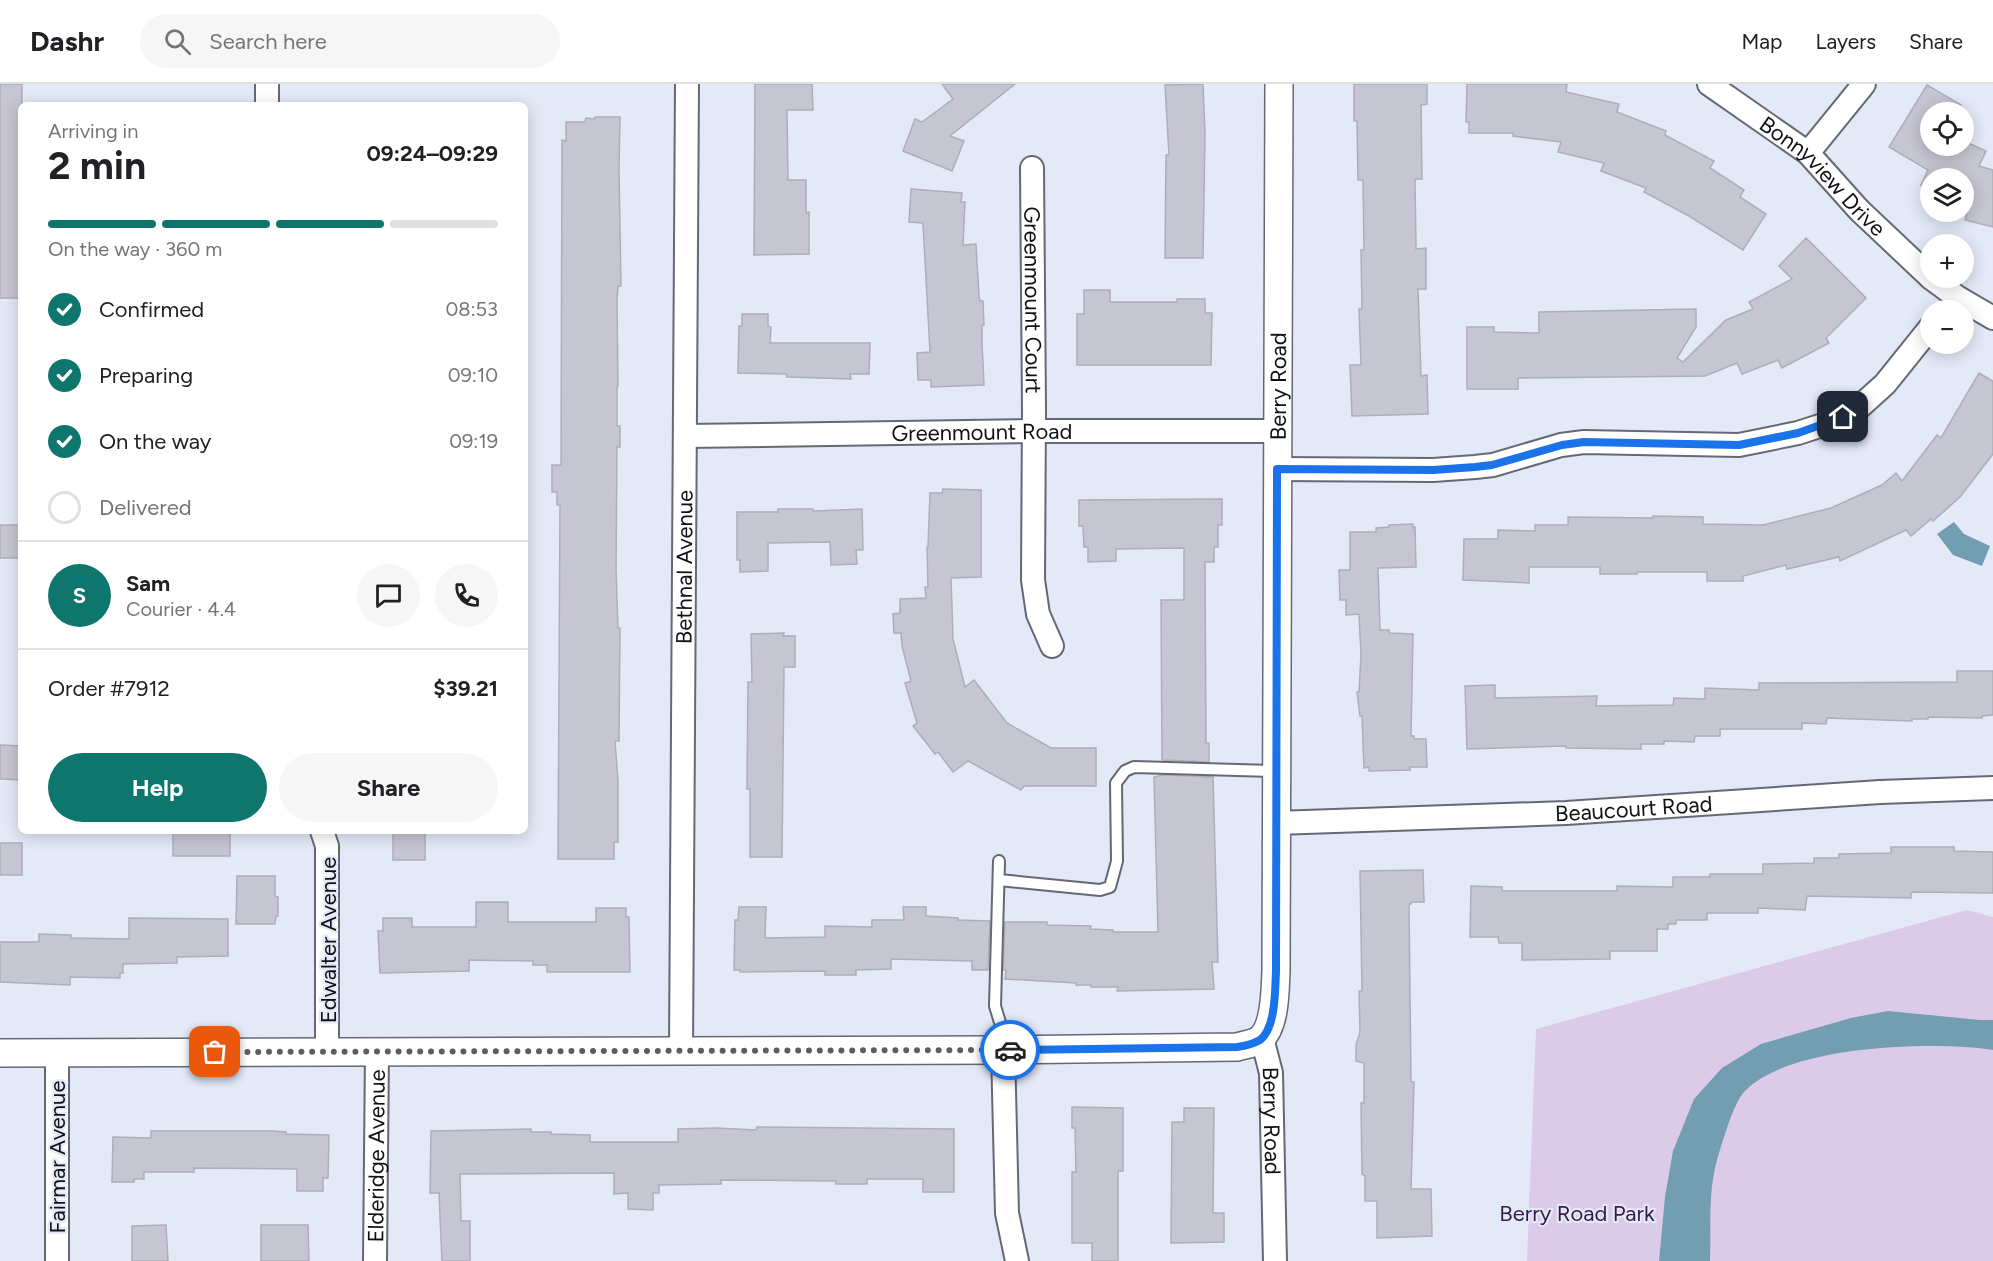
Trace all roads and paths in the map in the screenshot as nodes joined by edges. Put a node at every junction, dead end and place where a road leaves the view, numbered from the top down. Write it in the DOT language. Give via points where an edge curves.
graph roads {
  1 [pos="267,84"];
  2 [pos="687,84"];
  3 [pos="1279,84"];
  4 [pos="1709,84"];
  5 [pos="1864,84"];
  6 [pos="267,102"];
  7 [pos="1808,153"];
  8 [pos="1032,168"];
  9 [pos="1920,267"];
  10 [pos="1940,288"];
  11 [pos="1949,300"];
  12 [pos="1974,312"];
  13 [pos="1993,318"];
  14 [pos="1920,340"];
  15 [pos="1034,431"];
  16 [pos="1277,431"];
  17 [pos="686,436"];
  18 [pos="1277,469"];
  19 [pos="1052,646"];
  20 [pos="1276,771"];
  21 [pos="1993,788"];
  22 [pos="1276,823"];
  23 [pos="323,834"];
  24 [pos="999,861"];
  25 [pos="999,880"];
  26 [pos="1262,1038"];
  27 [pos="681,1050"];
  28 [pos="1003,1050"];
  29 [pos="327,1051"];
  30 [pos="377,1051"];
  31 [pos="0,1053"];
  32 [pos="57,1053"];
  33 [pos="57,1261"];
  34 [pos="375,1261"];
  35 [pos="1017,1261"];
  36 [pos="1275,1261"];
  1 -- 6 [label="street"];
  2 -- 17 [label="street, Bethnal Avenue"];
  3 -- 16 [label="street, Berry Road"];
  4 -- 7 [label="street, Bonnyview Drive"];
  5 -- 7 [label="street"];
  7 -- 9 [label="street, Bonnyview Drive" via="1859,210"];
  8 -- 15 [label="street, Greenmount Court"];
  10 -- 11 [label="street, Bonnyview Drive"];
  12 -- 13 [label="street, Bonnyview Drive"];
  14 -- 18 [label="street" via="1885,384 1854,412 1769,440 1739,445 1584,442 1492,465 1433,470"];
  15 -- 16 [label="street, Greenmount Road"];
  15 -- 17 [label="street, Greenmount Road"];
  15 -- 19 [label="street, Greenmount Court" via="1033,580 1038,614"];
  16 -- 18 [label="street, Berry Road"];
  17 -- 27 [label="street, Bethnal Avenue"];
  18 -- 20 [label="street, Berry Road"];
  20 -- 22 [label="street, Berry Road"];
  20 -- 25 [label="lane" via="1134,767 1116,783 1117,861 1110,887 1100,890"];
  21 -- 22 [label="street, Beaucourt Road" via="1566,813"];
  22 -- 26 [label="street, Berry Road" via="1275,995 1272,1019"];
  23 -- 29 [label="street, Edwalter Avenue" via="327,846"];
  24 -- 25 [label="lane"];
  25 -- 28 [label="lane" via="995,1006"];
  26 -- 28 [label="street" via="1237,1047"];
  26 -- 36 [label="street, Berry Road" via="1271,1073"];
  27 -- 28 [label="street"];
  27 -- 30 [label="street"];
  28 -- 35 [label="street" via="1007,1213"];
  29 -- 30 [label="street"];
  29 -- 32 [label="street"];
  30 -- 34 [label="street, Elderidge Avenue"];
  31 -- 32 [label="street"];
  32 -- 33 [label="street, Fairmar Avenue"];
}
